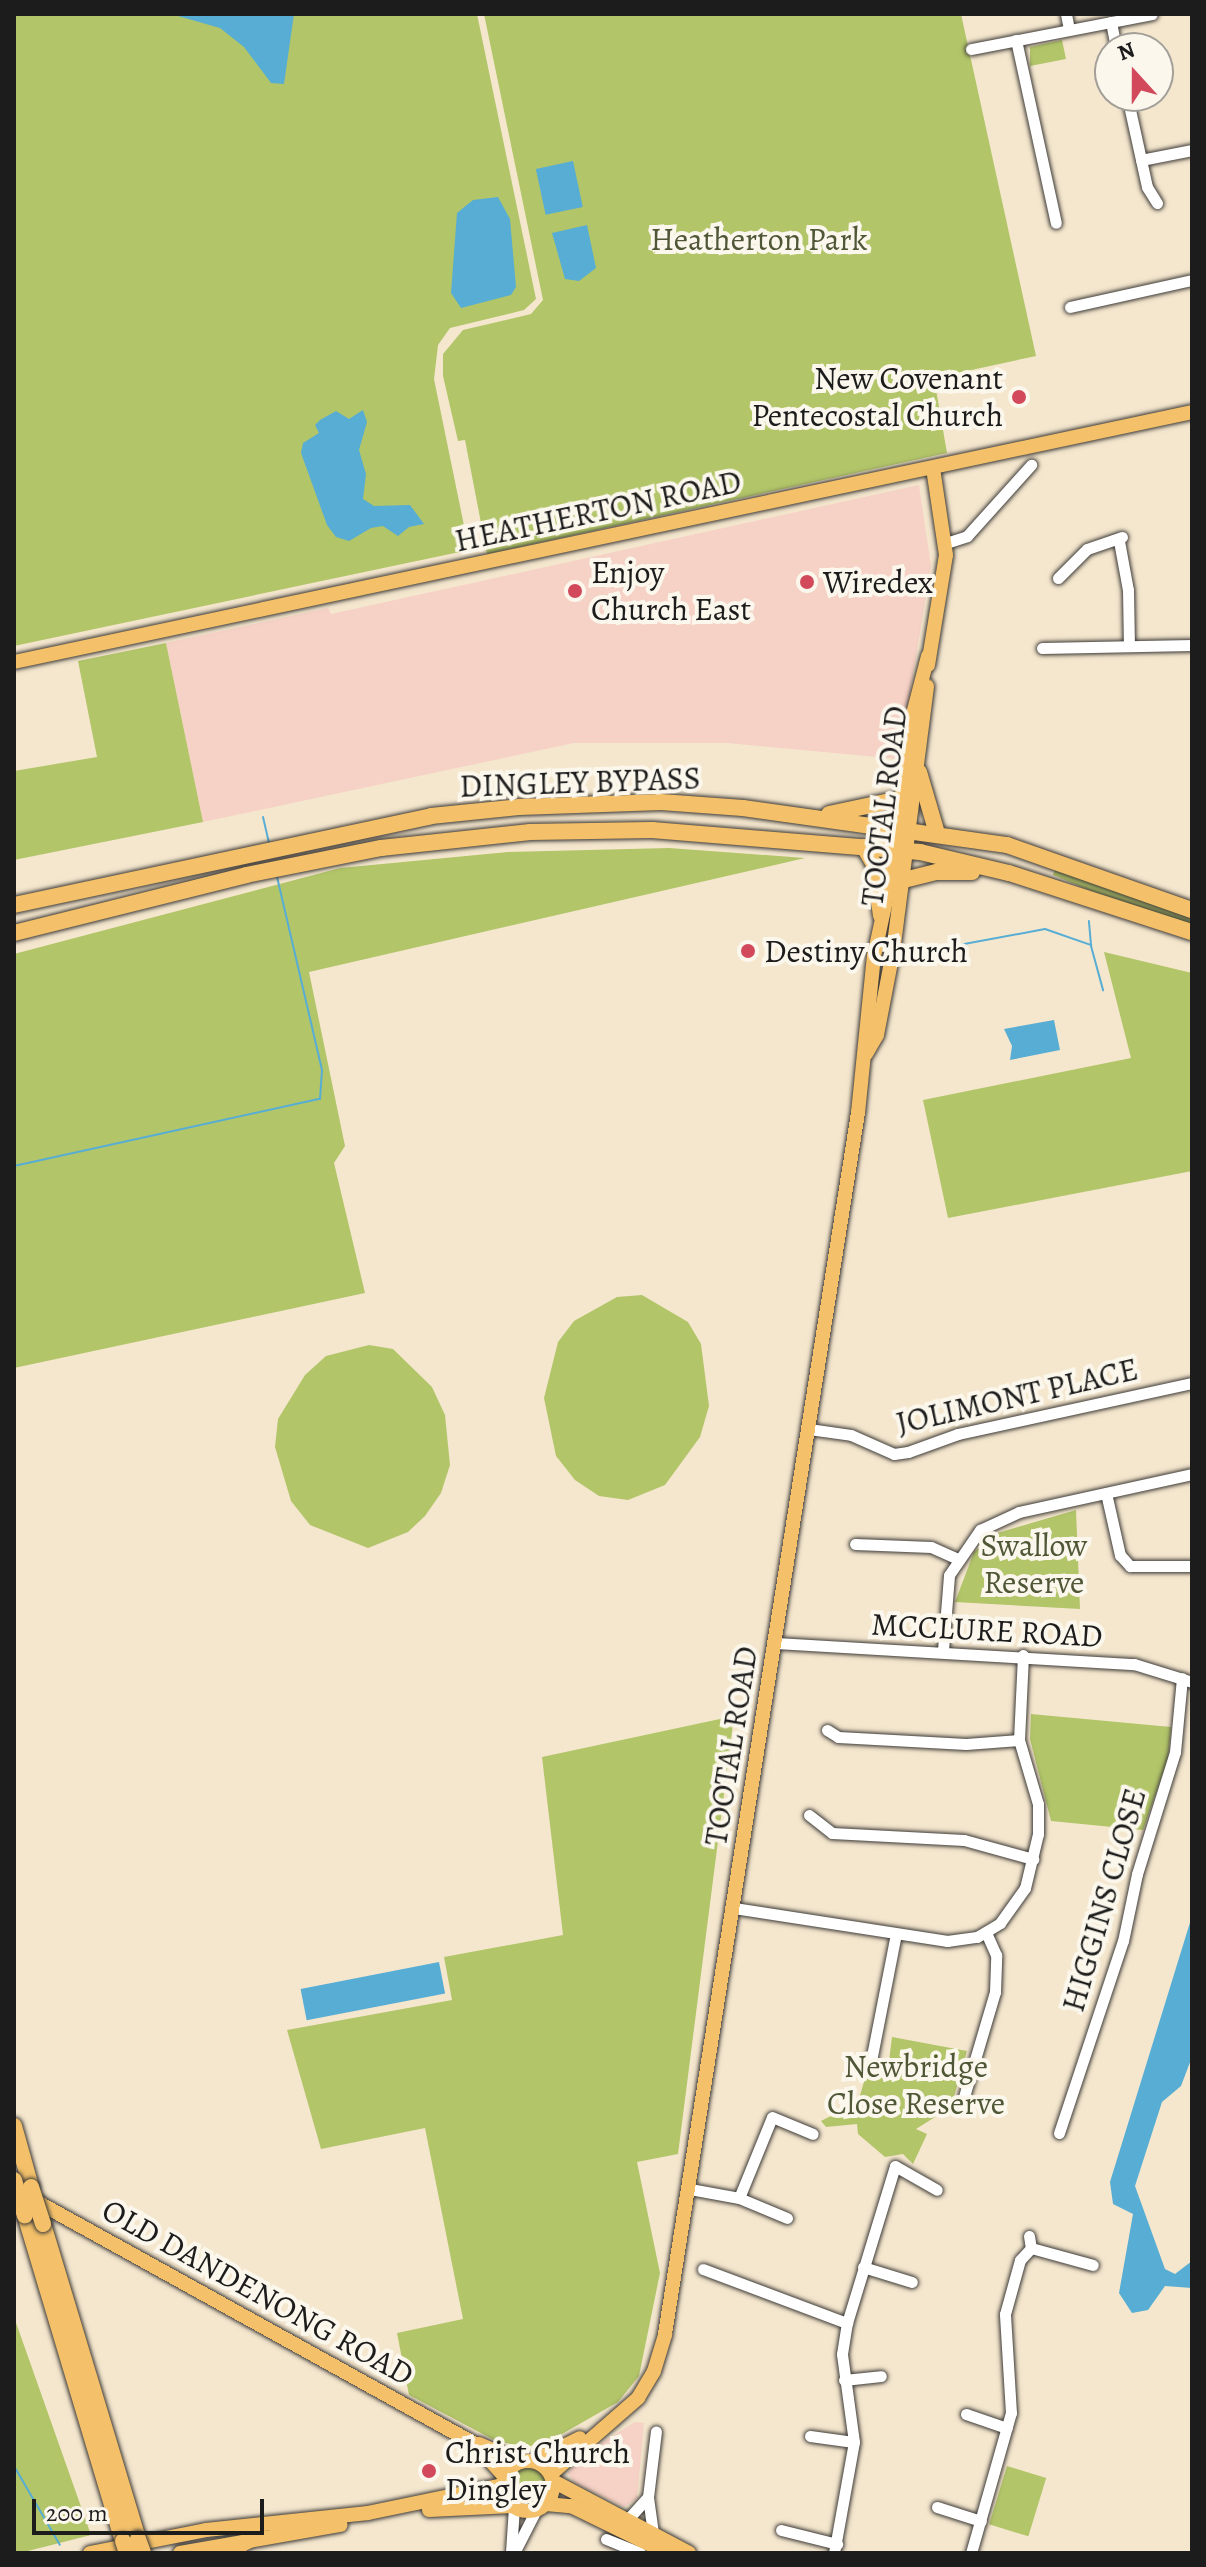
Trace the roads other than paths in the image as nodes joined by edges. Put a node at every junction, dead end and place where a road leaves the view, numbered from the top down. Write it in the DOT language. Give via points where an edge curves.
graph roads {
  1 [pos="1066,14"];
  2 [pos="1152,14"];
  3 [pos="1111,22"];
  4 [pos="1069,30"];
  5 [pos="1113,32"];
  6 [pos="1016,40"];
  7 [pos="971,49"];
  8 [pos="1130,112"];
  9 [pos="1192,150"];
  10 [pos="1141,160"];
  11 [pos="1157,203"];
  12 [pos="1056,223"];
  13 [pos="1192,280"];
  14 [pos="1070,307"];
  15 [pos="1192,412"];
  16 [pos="1031,465"];
  17 [pos="933,468"];
  18 [pos="946,543"];
  19 [pos="1058,578"];
  20 [pos="1192,645"];
  21 [pos="1129,646"];
  22 [pos="1042,648"];
  23 [pos="928,656"];
  24 [pos="14,662"];
  25 [pos="919,772"];
  26 [pos="900,799"];
  27 [pos="816,817"];
  28 [pos="903,829"];
  29 [pos="937,833"];
  30 [pos="864,847"];
  31 [pos="901,852"];
  32 [pos="1009,873"];
  33 [pos="904,880"];
  34 [pos="14,905"];
  35 [pos="1192,910"];
  36 [pos="881,916"];
  37 [pos="1192,932"];
  38 [pos="14,933"];
  39 [pos="866,1055"];
  40 [pos="1192,1383"];
  41 [pos="809,1429"];
  42 [pos="1192,1474"];
  43 [pos="1106,1493"];
  44 [pos="855,1544"];
  45 [pos="956,1558"];
  46 [pos="1192,1566"];
  47 [pos="776,1643"];
  48 [pos="943,1650"];
  49 [pos="1023,1655"];
  50 [pos="1187,1680"];
  51 [pos="827,1730"];
  52 [pos="1019,1740"];
  53 [pos="809,1815"];
  54 [pos="1033,1859"];
  55 [pos="734,1908"];
  56 [pos="986,1933"];
  57 [pos="896,1934"];
  58 [pos="871,2061"];
  59 [pos="963,2100"];
  60 [pos="14,2126"];
  61 [pos="1059,2133"];
  62 [pos="813,2134"];
  63 [pos="14,2180"];
  64 [pos="14,2189"];
  65 [pos="690,2189"];
  66 [pos="937,2190"];
  67 [pos="739,2198"];
  68 [pos="787,2218"];
  69 [pos="1093,2265"];
  70 [pos="863,2267"];
  71 [pos="703,2269"];
  72 [pos="912,2282"];
  73 [pos="847,2323"];
  74 [pos="881,2376"];
  75 [pos="844,2380"];
  76 [pos="966,2414"];
  77 [pos="606,2425"];
  78 [pos="1007,2428"];
  79 [pos="656,2431"];
  80 [pos="810,2436"];
  81 [pos="854,2442"];
  82 [pos="475,2444"];
  83 [pos="527,2462"];
  84 [pos="552,2478"];
  85 [pos="504,2481"];
  86 [pos="648,2497"];
  87 [pos="513,2506"];
  88 [pos="541,2507"];
  89 [pos="937,2507"];
  90 [pos="981,2521"];
  91 [pos="630,2526"];
  92 [pos="781,2530"];
  93 [pos="606,2539"];
  94 [pos="250,2540"];
  95 [pos="644,2547"];
  96 [pos="131,2548"];
  97 [pos="835,2549"];
  98 [pos="90,2553"];
  99 [pos="180,2553"];
  100 [pos="224,2553"];
  101 [pos="512,2553"];
  102 [pos="667,2553"];
  103 [pos="689,2553"];
  104 [pos="971,2553"];
  1 -- 4 [label="street"];
  2 -- 3 [label="street"];
  3 -- 4 [label="street"];
  3 -- 5 [label="street"];
  4 -- 6 [label="street"];
  6 -- 7 [label="street"];
  6 -- 12 [label="street"];
  8 -- 10 [label="street"];
  9 -- 10 [label="street"];
  10 -- 11 [label="street"];
  13 -- 14 [label="street"];
  15 -- 17 [label="main road, HEATHERTON ROAD"];
  16 -- 18 [label="street" via="967,536"];
  17 -- 18 [label="main road, TOOTAL ROAD"];
  17 -- 24 [label="main road, HEATHERTON ROAD"];
  18 -- 23 [label="main road, TOOTAL ROAD"];
  19 -- 21 [label="street" via="1087,549 1121,538"];
  20 -- 21 [label="street"];
  21 -- 22 [label="street"];
  23 -- 25 [label="main road, TOOTAL ROAD"];
  23 -- 26 [label="main road, TOOTAL ROAD"];
  25 -- 28 [label="main road, TOOTAL ROAD"];
  25 -- 29 [label="highway"];
  26 -- 27 [label="highway"];
  26 -- 28 [label="main road, TOOTAL ROAD"];
  27 -- 28 [label="highway, DINGLEY BYPASS"];
  27 -- 34 [label="highway, DINGLEY BYPASS" via="688,803 519,807 431,816"];
  28 -- 29 [label="highway, DINGLEY BYPASS"];
  28 -- 31 [label="main road, TOOTAL ROAD"];
  29 -- 35 [label="highway, DINGLEY BYPASS" via="1007,845"];
  30 -- 31 [label="highway, DINGLEY BYPASS"];
  30 -- 36 [label="highway" via="874,864"];
  30 -- 38 [label="highway, DINGLEY BYPASS" via="711,832 572,830 418,843 283,866"];
  31 -- 32 [label="highway, DINGLEY BYPASS"];
  31 -- 33 [label="main road, TOOTAL ROAD"];
  31 -- 36 [label="main road, TOOTAL ROAD"];
  32 -- 33 [label="highway" via="937,872"];
  32 -- 37 [label="highway, DINGLEY BYPASS"];
  33 -- 39 [label="main road, TOOTAL ROAD" via="877,1035"];
  36 -- 39 [label="main road, TOOTAL ROAD"];
  39 -- 41 [label="main road, TOOTAL ROAD"];
  40 -- 41 [label="street, JOLIMONT PLACE" via="958,1434 894,1454 851,1435"];
  41 -- 47 [label="main road, TOOTAL ROAD"];
  42 -- 43 [label="street"];
  43 -- 45 [label="street" via="1008,1515 980,1530"];
  43 -- 46 [label="street" via="1120,1555 1130,1566"];
  44 -- 45 [label="street" via="931,1547"];
  45 -- 48 [label="street" via="947,1583"];
  47 -- 48 [label="street, MCCLURE ROAD"];
  47 -- 55 [label="main road, TOOTAL ROAD"];
  48 -- 49 [label="street, MCCLURE ROAD"];
  49 -- 50 [label="street, MCCLURE ROAD" via="1147,1665"];
  49 -- 52 [label="street"];
  50 -- 61 [label="street, HIGGINS CLOSE" via="1175,1752 1137,1874 1123,1941"];
  51 -- 52 [label="street" via="838,1737 937,1743"];
  52 -- 54 [label="street" via="1038,1809"];
  53 -- 54 [label="street" via="832,1833 964,1840"];
  54 -- 56 [label="street" via="1018,1901"];
  55 -- 57 [label="street"];
  55 -- 65 [label="main road, TOOTAL ROAD"];
  56 -- 57 [label="street" via="958,1941"];
  56 -- 59 [label="street" via="996,1955 995,1992"];
  57 -- 58 [label="street"];
  60 -- 96 [label="highway, bridge"];
  62 -- 67 [label="street" via="772,2117"];
  63 -- 96 [label="highway, bridge"];
  64 -- 82 [label="main road, OLD DANDENONG ROAD"];
  65 -- 67 [label="street"];
  65 -- 77 [label="main road, TOOTAL ROAD" via="657,2363 638,2398"];
  66 -- 70 [label="street" via="895,2166"];
  67 -- 68 [label="street"];
  69 -- 78 [label="street" via="1030,2242 1020,2260 1006,2301 1011,2403"];
  70 -- 72 [label="street"];
  70 -- 73 [label="street"];
  71 -- 73 [label="street"];
  73 -- 75 [label="street"];
  74 -- 75 [label="street"];
  75 -- 81 [label="street"];
  76 -- 78 [label="street"];
  77 -- 83 [label="main road, TOOTAL ROAD"];
  77 -- 84 [label="main road, TOOTAL ROAD"];
  78 -- 90 [label="street"];
  79 -- 86 [label="street"];
  80 -- 81 [label="street"];
  81 -- 97 [label="street"];
  82 -- 83 [label="main road, OLD DANDENONG ROAD"];
  82 -- 85 [label="main road, OLD DANDENONG ROAD"];
  83 -- 84 [label="main road"];
  83 -- 85 [label="main road"];
  84 -- 88 [label="main road"];
  84 -- 91 [label="main road"];
  85 -- 87 [label="main road"];
  85 -- 96 [label="main road" via="368,2513"];
  86 -- 91 [label="street"];
  86 -- 95 [label="street"];
  87 -- 88 [label="main road"];
  87 -- 94 [label="main road" via="432,2509"];
  87 -- 101 [label="street"];
  88 -- 91 [label="main road" via="571,2506"];
  88 -- 101 [label="street"];
  89 -- 90 [label="street"];
  90 -- 104 [label="street"];
  91 -- 95 [label="main road"];
  92 -- 97 [label="street"];
  93 -- 95 [label="street"];
  94 -- 99 [label="main road"];
  94 -- 100 [label="highway"];
  95 -- 102 [label="main road"];
  95 -- 103 [label="main road"];
  96 -- 98 [label="main road"];
}
